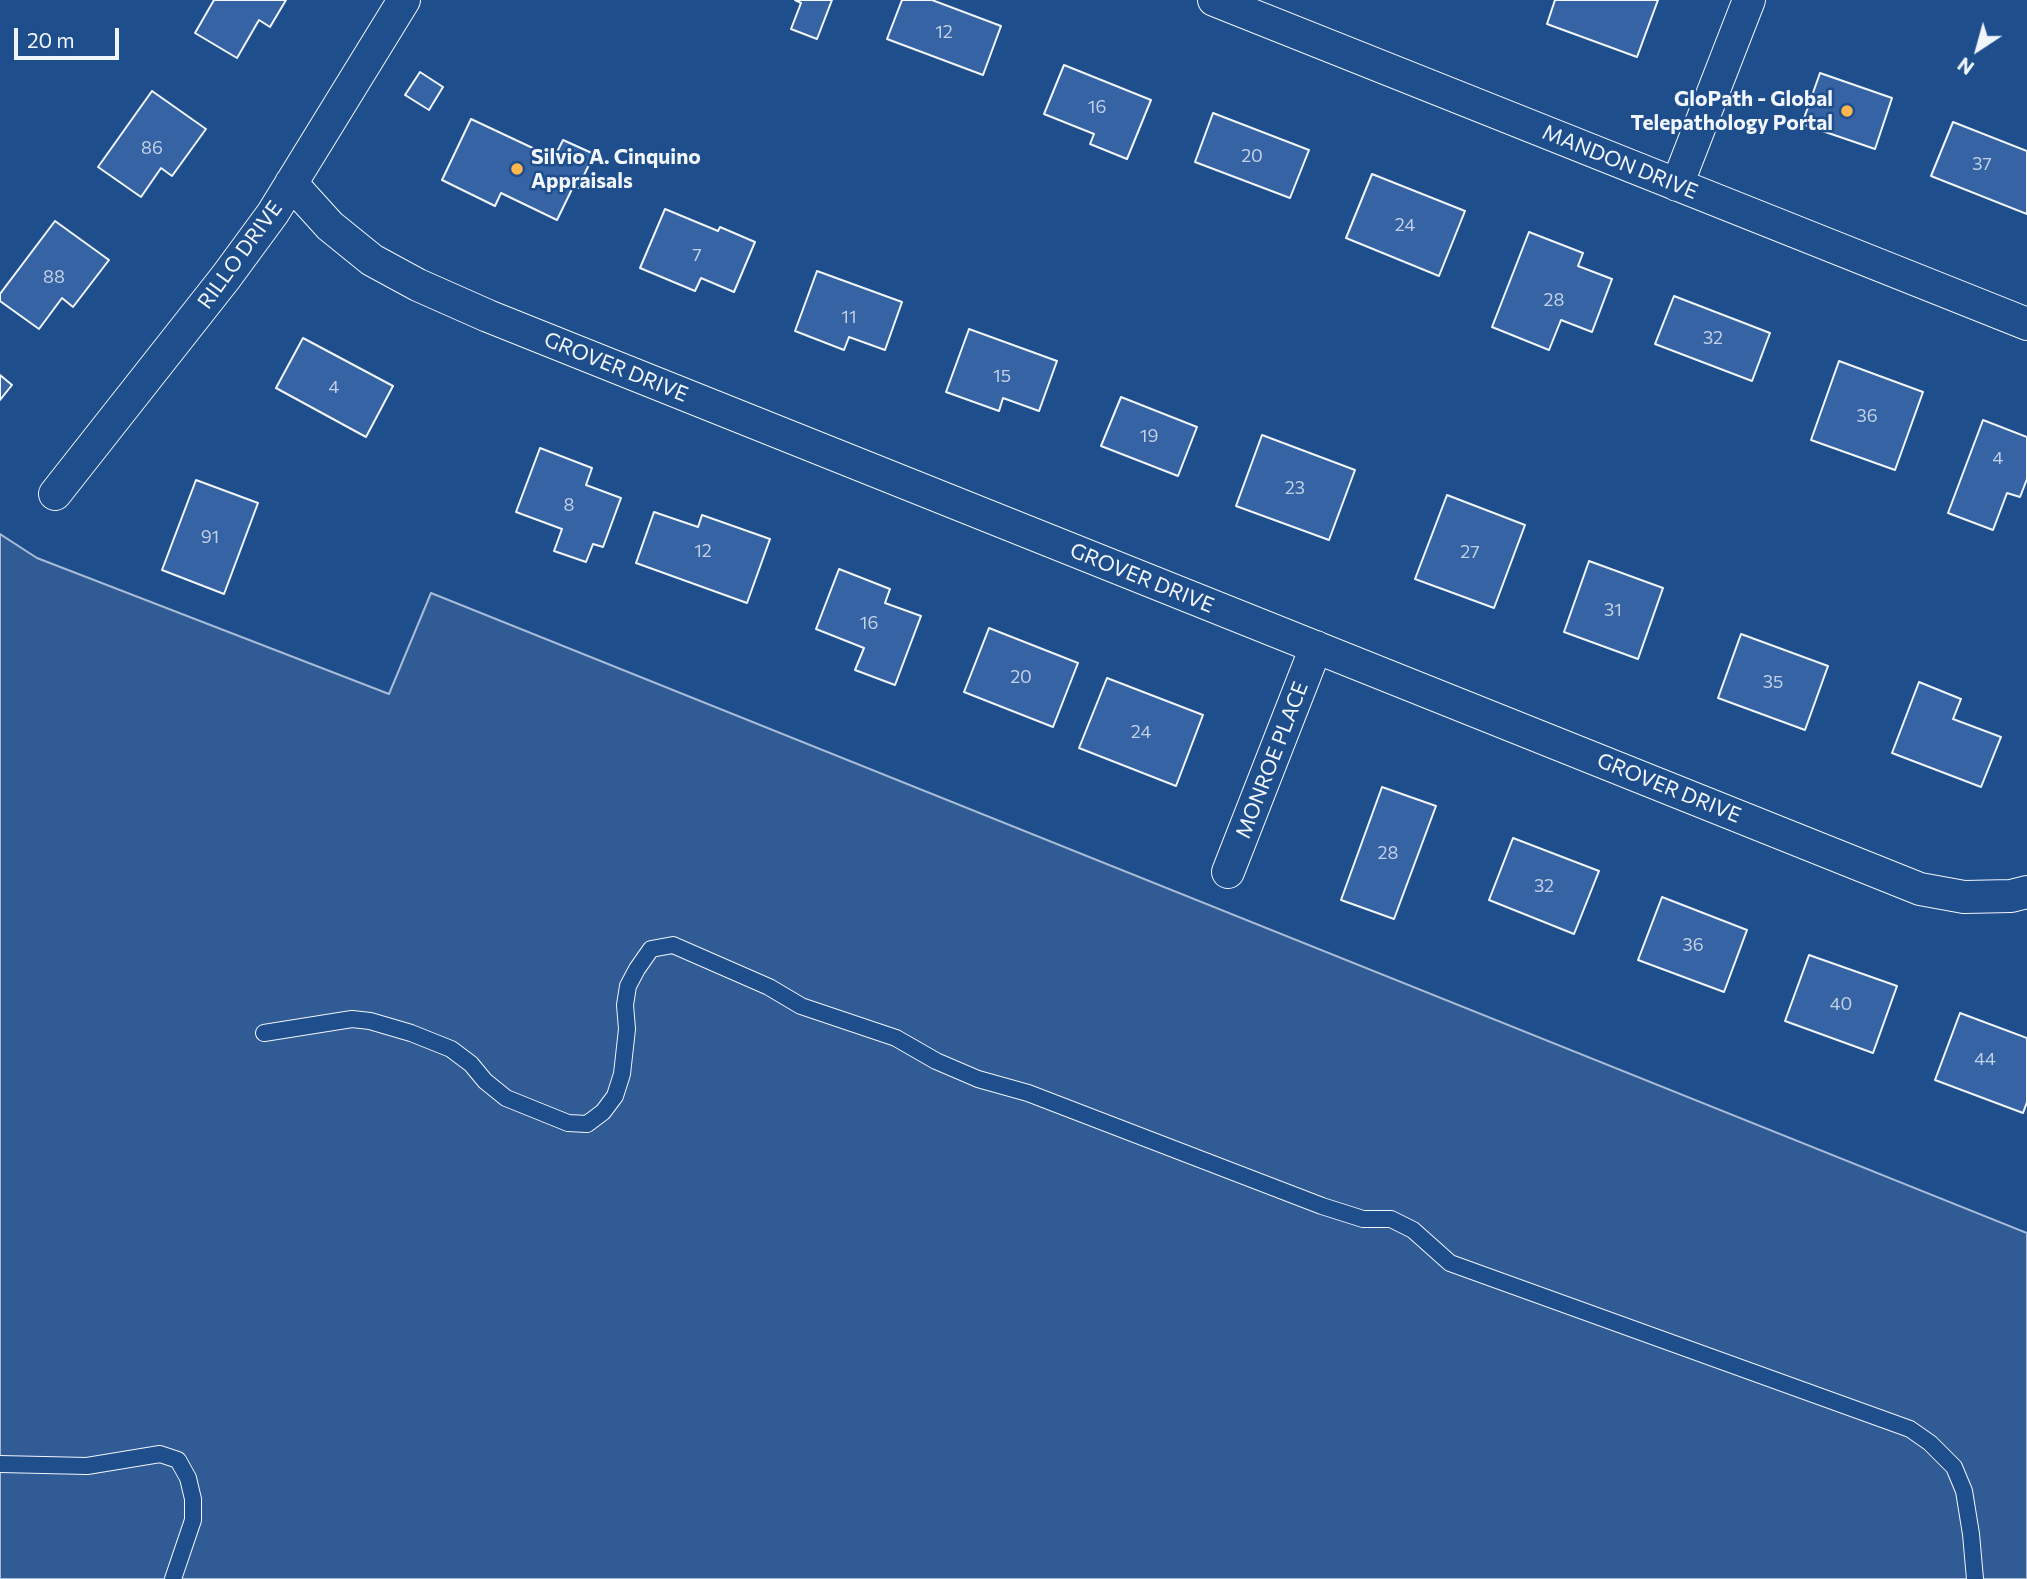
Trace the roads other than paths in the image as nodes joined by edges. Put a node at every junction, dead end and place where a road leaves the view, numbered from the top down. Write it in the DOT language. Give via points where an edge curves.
graph roads {
  1 [pos="404,0"];
  2 [pos="1214,0"];
  3 [pos="1749,0"];
  4 [pos="291,183"];
  5 [pos="1677,185"];
  6 [pos="2027,324"];
  7 [pos="55,494"];
  8 [pos="1316,647"];
  9 [pos="1228,872"];
  10 [pos="2027,892"];
  11 [pos="264,1033"];
  12 [pos="0,1464"];
  13 [pos="173,1579"];
  14 [pos="1975,1579"];
  1 -- 4 [label="street, RILLO DRIVE"];
  2 -- 5 [label="street, MANDON DRIVE"];
  3 -- 5 [label="street"];
  4 -- 7 [label="street, RILLO DRIVE" via="226,277"];
  4 -- 8 [label="street, GROVER DRIVE" via="330,226 372,260 418,285"];
  5 -- 6 [label="street, MANDON DRIVE"];
  8 -- 9 [label="street, MONROE PLACE"];
  8 -- 10 [label="street, GROVER DRIVE" via="1920,889 1965,897"];
  11 -- 14 [label="lane" via="352,1019 370,1021 451,1049 506,1098 568,1123 587,1124 615,1096 622,1074 625,1005 632,978 651,949 673,946 769,987 801,1006 896,1038 978,1079 1028,1093 1332,1209 1363,1219 1391,1219 1413,1230 1450,1263 1910,1429 1954,1467 1964,1491"];
  12 -- 13 [label="lane" via="87,1466 160,1454 178,1460 188,1478 193,1520"];
}
